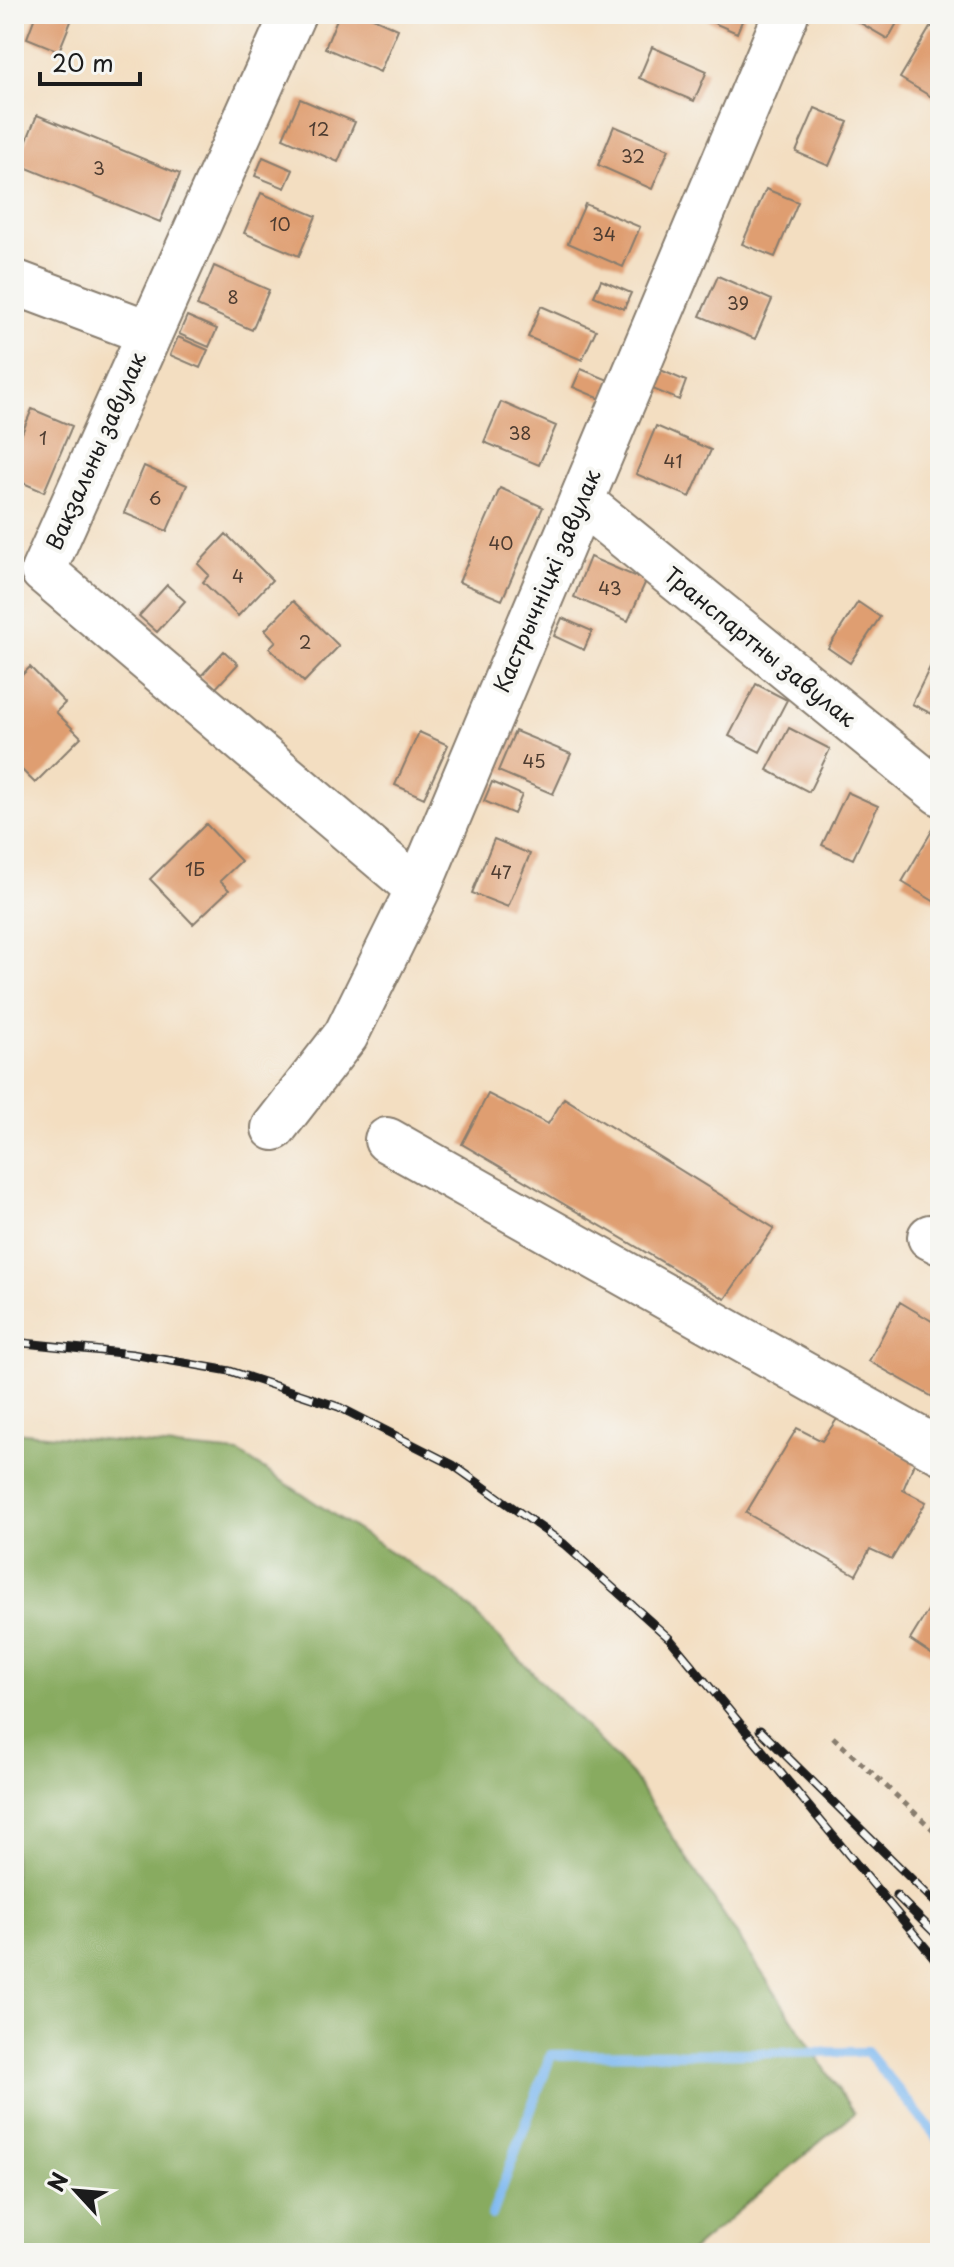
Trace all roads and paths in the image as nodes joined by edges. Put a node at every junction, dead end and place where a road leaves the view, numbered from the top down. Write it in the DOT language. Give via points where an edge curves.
graph roads {
  1 [pos="293,14"];
  2 [pos="786,14"];
  3 [pos="14,282"];
  4 [pos="150,333"];
  5 [pos="581,501"];
  6 [pos="940,793"];
  7 [pos="418,889"];
  8 [pos="274,1128"];
  9 [pos="387,1140"];
  10 [pos="940,1451"];
  11 [pos="833,1737"];
  12 [pos="940,1836"];
  1 -- 4 [label="street, Вакзальны завулак"];
  2 -- 5 [label="street, Кастрычніцкі завулак"];
  3 -- 4 [label="street"];
  4 -- 7 [label="street, Вакзальны завулак" via="43,571"];
  5 -- 6 [label="street, Транспартны завулак"];
  5 -- 7 [label="street, Кастрычніцкі завулак"];
  7 -- 8 [label="street, Кастрычніцкі завулак" via="346,1035"];
  9 -- 10 [label="street"];
  11 -- 12 [label="path"];
}
